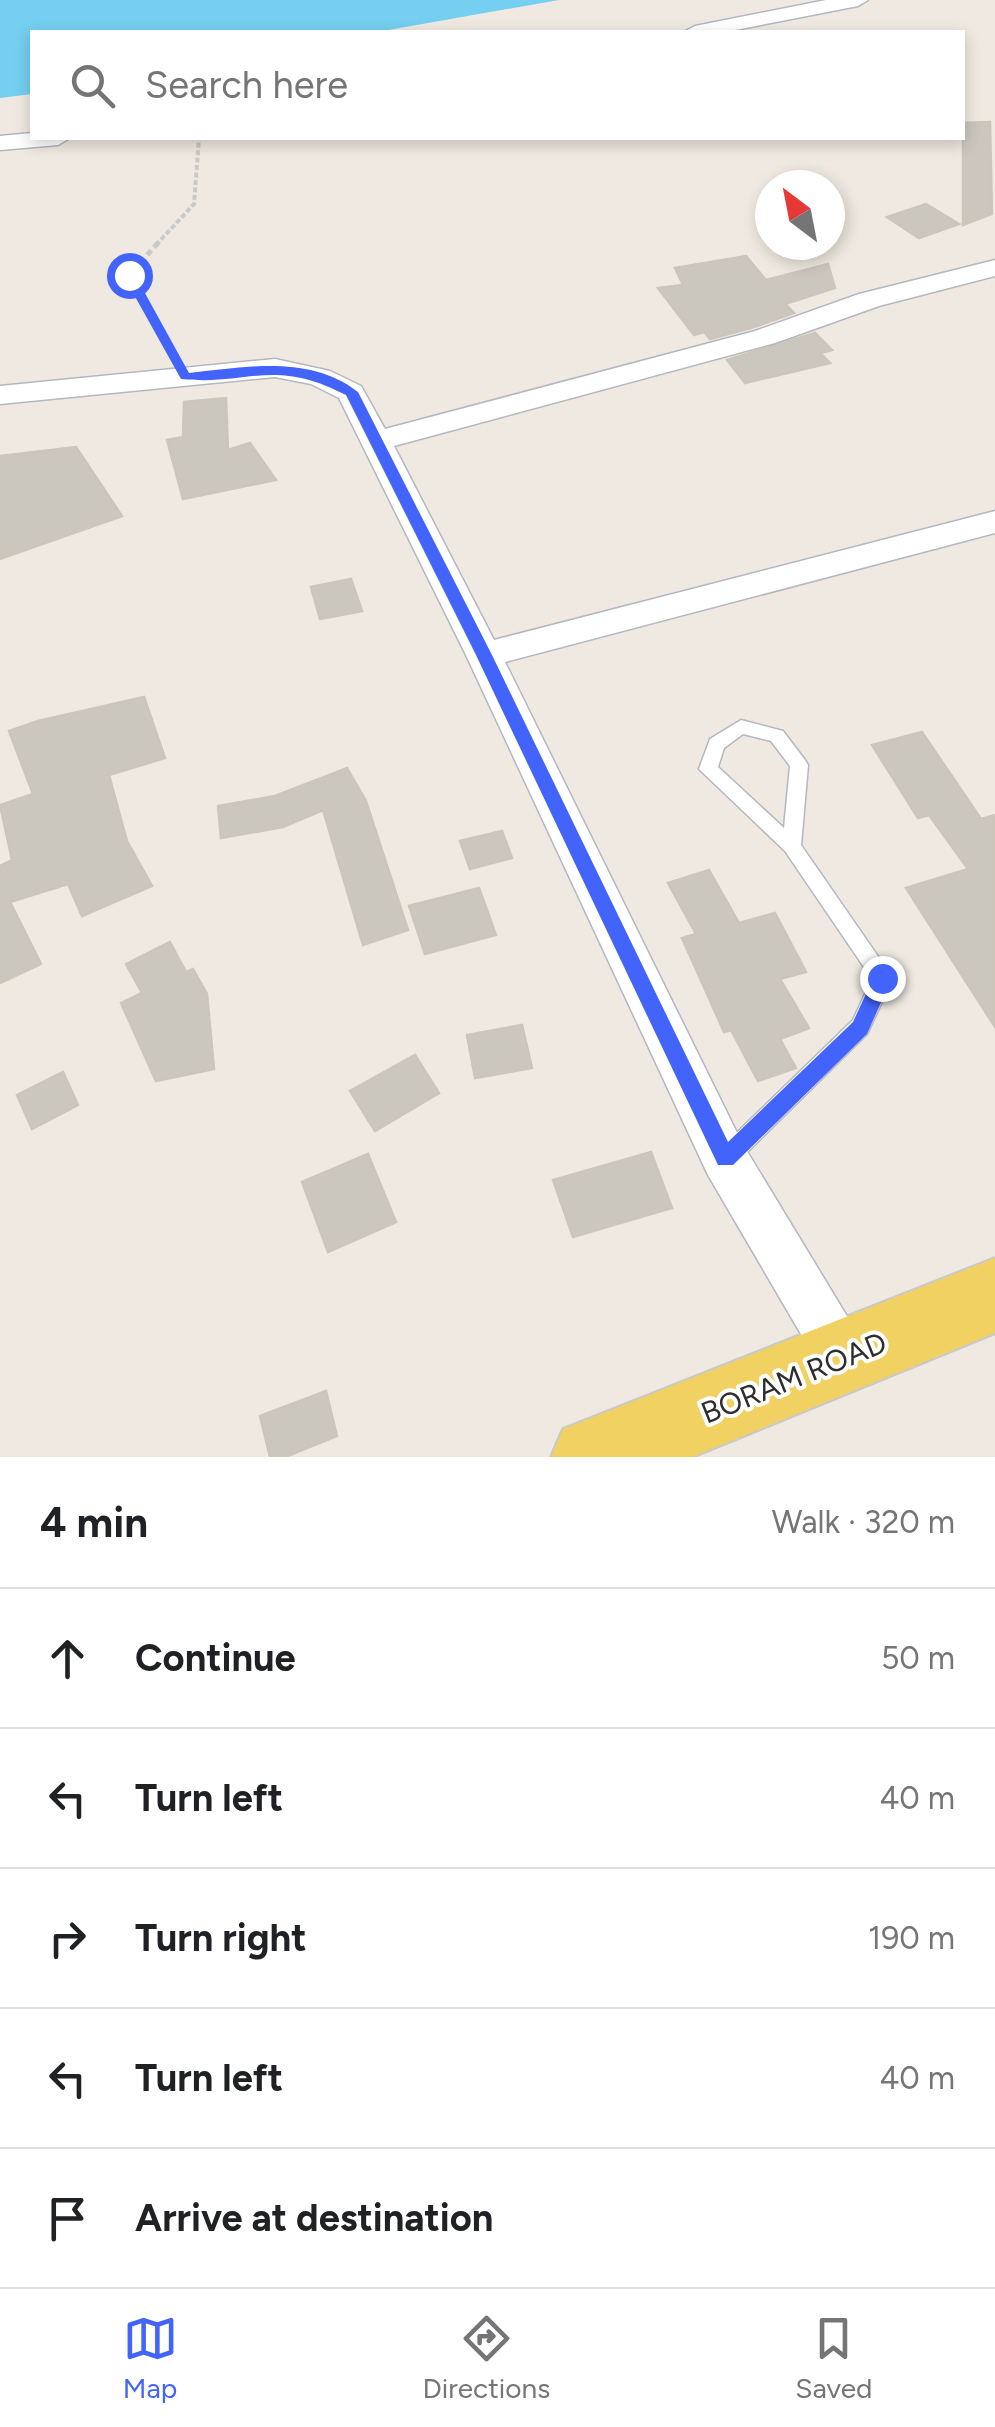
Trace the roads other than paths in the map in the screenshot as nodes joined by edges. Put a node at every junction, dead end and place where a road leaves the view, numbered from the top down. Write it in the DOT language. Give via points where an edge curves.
graph roads {
  1 [pos="858,0"];
  2 [pos="705,30"];
  3 [pos="35,140"];
  4 [pos="0,143"];
  5 [pos="995,268"];
  6 [pos="0,394"];
  7 [pos="375,441"];
  8 [pos="995,522"];
  9 [pos="484,655"];
  10 [pos="792,846"];
  11 [pos="726,1158"];
  12 [pos="995,1295"];
  13 [pos="844,1359"];
  14 [pos="592,1457"];
  1 -- 2 [label="street"];
  3 -- 4 [label="street"];
  5 -- 7 [label="street" via="869,300 765,338"];
  6 -- 7 [label="street" via="275,368 320,376 352,392"];
  7 -- 9 [label="street"];
  8 -- 9 [label="street"];
  9 -- 11 [label="street"];
  10 -- 10 [label="lane" via="799,765 777,736 741,727 716,744 708,770"];
  10 -- 11 [label="lane" via="882,978 860,1028"];
  11 -- 13 [label="street"];
  12 -- 13 [label="main road, BORAM ROAD"];
  13 -- 14 [label="main road, BORAM ROAD"];
}
